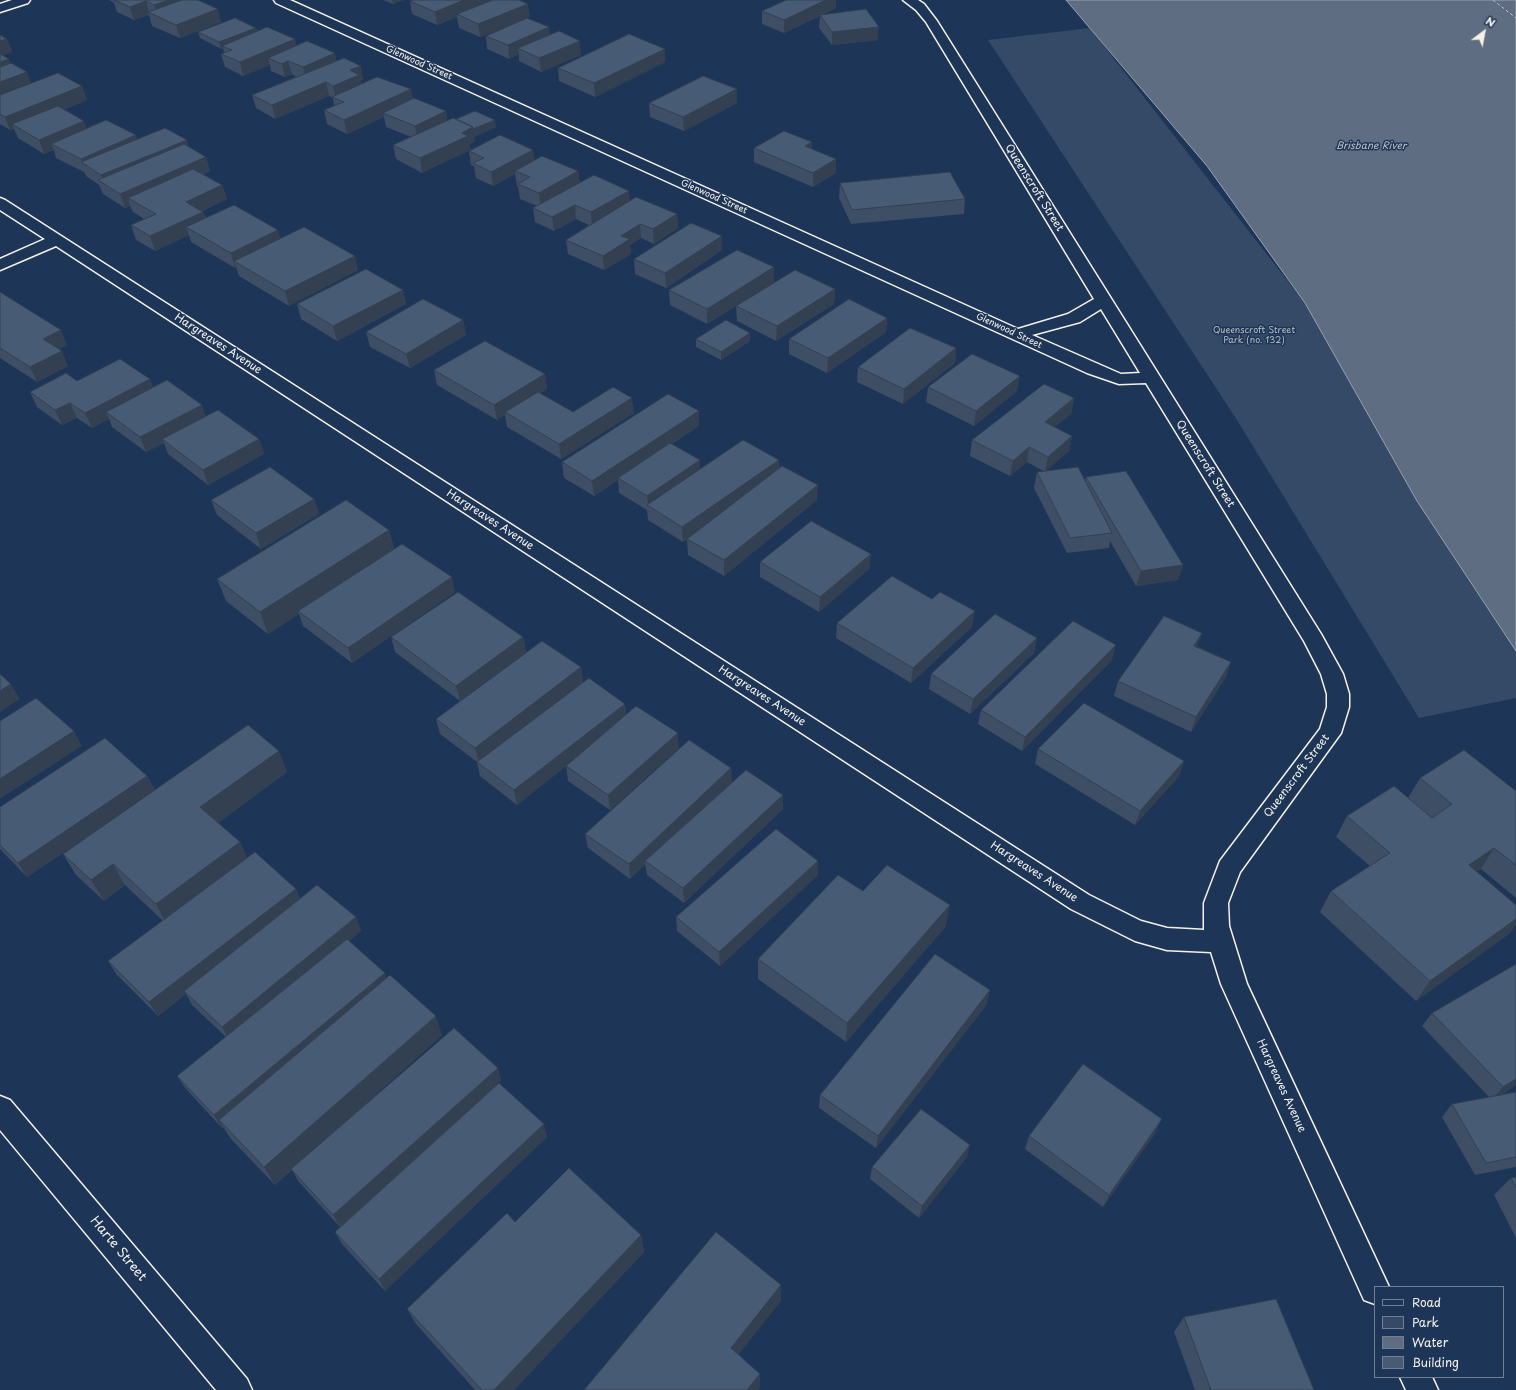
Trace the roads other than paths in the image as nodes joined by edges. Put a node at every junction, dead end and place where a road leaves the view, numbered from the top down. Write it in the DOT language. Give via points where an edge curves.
graph roads {
  1 [pos="24,0"];
  2 [pos="280,0"];
  3 [pos="909,0"];
  4 [pos="0,8"];
  5 [pos="0,203"];
  6 [pos="57,240"];
  7 [pos="0,265"];
  8 [pos="1104,300"];
  9 [pos="1017,334"];
  10 [pos="1152,378"];
  11 [pos="1220,941"];
  12 [pos="0,1109"];
  13 [pos="1374,1286"];
  14 [pos="1416,1378"];
  15 [pos="236,1390"];
  16 [pos="1422,1390"];
  1 -- 4 [label="street"];
  2 -- 9 [label="street, Glenwood Street"];
  3 -- 8 [label="street, Queenscroft Street" via="920,7 930,21"];
  5 -- 6 [label="street, Hargreaves Avenue"];
  6 -- 7 [label="street"];
  6 -- 11 [label="street, Hargreaves Avenue" via="1080,902 1135,930 1167,939"];
  8 -- 9 [label="street" via="1074,318"];
  8 -- 10 [label="street, Queenscroft Street"];
  9 -- 10 [label="street, Glenwood Street" via="1116,378"];
  10 -- 11 [label="street, Queenscroft Street" via="1313,639 1332,674 1338,694 1335,720 1330,733 1229,868 1216,903 1216,926"];
  11 -- 13 [label="street, Hargreaves Avenue" via="1234,984"];
  12 -- 15 [label="street, Harte Street"];
  14 -- 16 [label="street"];
}
